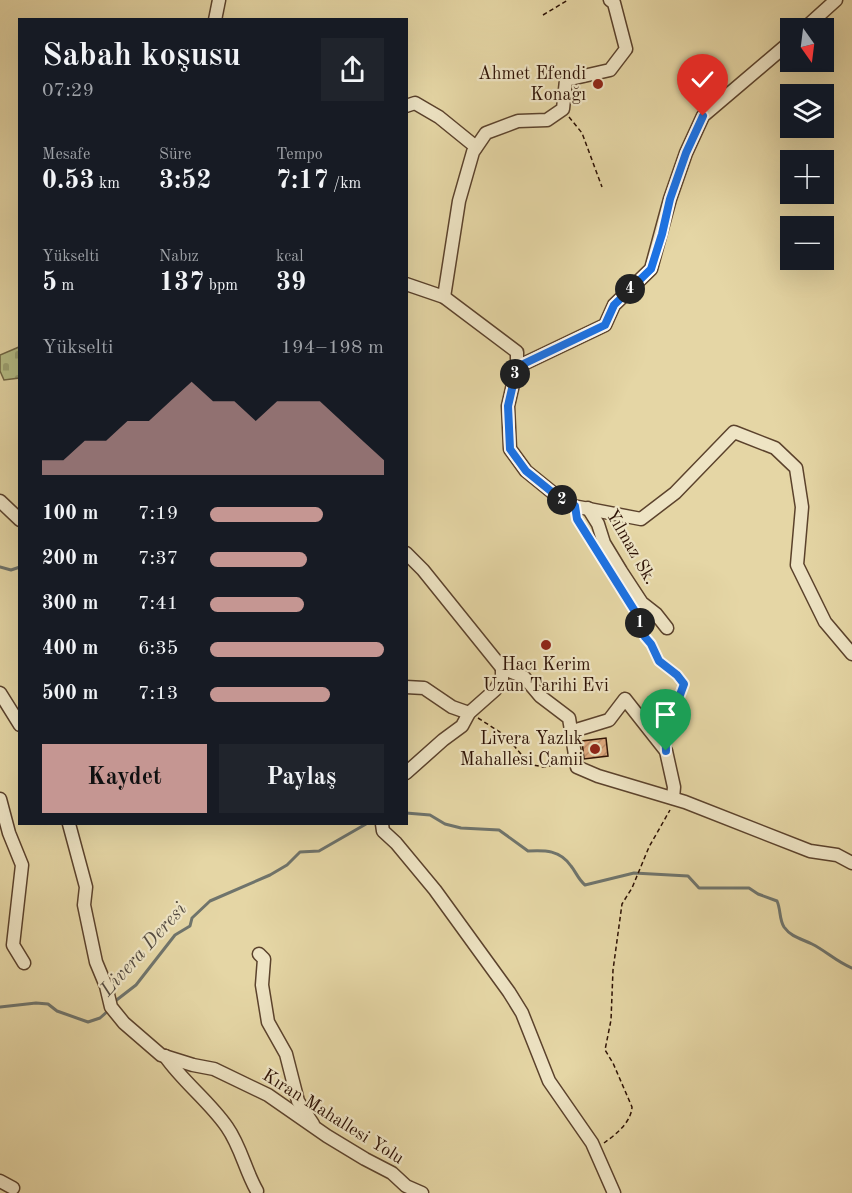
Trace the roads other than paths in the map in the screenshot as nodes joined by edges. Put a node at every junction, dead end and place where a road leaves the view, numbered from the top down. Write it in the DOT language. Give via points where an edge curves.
graph roads {
  1 [pos="219,0"];
  2 [pos="610,0"];
  3 [pos="836,0"];
  4 [pos="215,18"];
  5 [pos="816,18"];
  6 [pos="780,51"];
  7 [pos="408,105"];
  8 [pos="476,147"];
  9 [pos="408,285"];
  10 [pos="444,297"];
  11 [pos="517,367"];
  12 [pos="0,501"];
  13 [pos="582,507"];
  14 [pos="18,518"];
  15 [pos="408,555"];
  16 [pos="666,628"];
  17 [pos="852,654"];
  18 [pos="502,668"];
  19 [pos="408,687"];
  20 [pos="0,693"];
  21 [pos="470,713"];
  22 [pos="18,722"];
  23 [pos="573,731"];
  24 [pos="408,771"];
  25 [pos="0,799"];
  26 [pos="673,803"];
  27 [pos="69,825"];
  28 [pos="382,825"];
  29 [pos="852,863"];
  30 [pos="260,954"];
  31 [pos="24,963"];
  32 [pos="165,1056"];
  33 [pos="315,1128"];
  34 [pos="0,1181"];
  35 [pos="14,1188"];
  36 [pos="257,1191"];
  37 [pos="422,1193"];
  38 [pos="614,1193"];
  1 -- 4 [label="street"];
  2 -- 8 [label="street" via="626,49 610,70 566,80 563,109 547,120 518,121 486,133"];
  3 -- 5 [label="street"];
  6 -- 11 [label="street" via="703,116 670,199 651,269 614,305 605,325"];
  7 -- 8 [label="street" via="415,103 439,117"];
  8 -- 10 [label="street" via="459,201"];
  9 -- 10 [label="street"];
  10 -- 11 [label="street" via="517,352"];
  11 -- 13 [label="street" via="508,406 510,449 526,471 568,505"];
  12 -- 14 [label="street"];
  13 -- 16 [label="street, Yılmaz Sk." via="598,525 604,543 642,603"];
  13 -- 17 [label="street" via="641,519 675,493 734,432 775,448 796,468 802,507 797,565 825,622"];
  15 -- 18 [label="street"];
  18 -- 21 [label="street" via="502,679 495,690"];
  18 -- 23 [label="street" via="524,677 540,696 569,718"];
  19 -- 21 [label="street" via="424,688 452,707"];
  20 -- 22 [label="street"];
  21 -- 24 [label="street" via="462,726"];
  23 -- 26 [label="street" via="577,767"];
  23 -- 26 [label="street" via="609,720 625,699 666,751"];
  25 -- 31 [label="street" via="22,865 13,945"];
  26 -- 29 [label="street" via="712,811 810,851 837,855"];
  27 -- 32 [label="street, Kıran Mahallesi Yolu" via="86,887 84,905 96,962 111,1007 124,1023"];
  28 -- 38 [label="street" via="383,831 448,907 522,1012 549,1081 592,1143"];
  30 -- 33 [label="street" via="264,959 261,985 268,1022 286,1054 298,1101"];
  32 -- 33 [label="street, Kıran Mahallesi Yolu" via="214,1069 268,1095"];
  32 -- 36 [label="street" via="227,1127"];
  33 -- 37 [label="street, Kıran Mahallesi Yolu"];
  34 -- 35 [label="street"];
}
